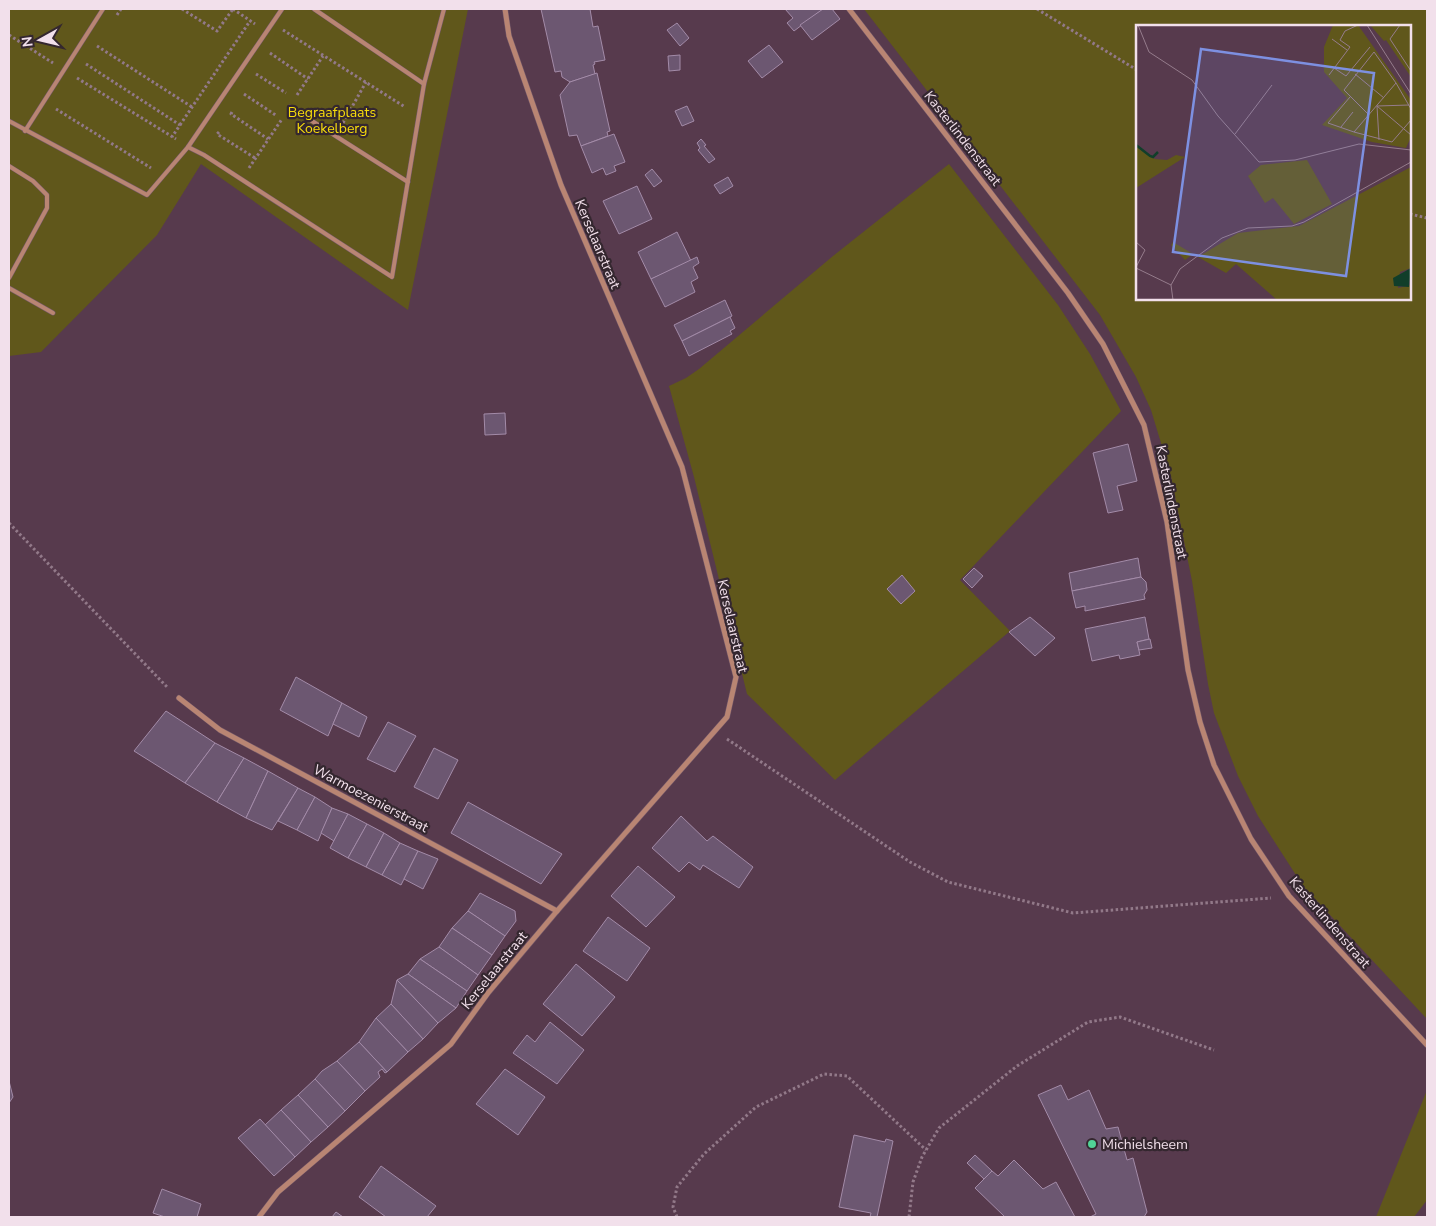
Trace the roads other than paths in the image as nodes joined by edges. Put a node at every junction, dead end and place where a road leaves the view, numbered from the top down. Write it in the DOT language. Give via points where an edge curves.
graph roads {
  1 [pos="103,9"];
  2 [pos="282,9"];
  3 [pos="314,9"];
  4 [pos="444,9"];
  5 [pos="505,9"];
  6 [pos="849,9"];
  7 [pos="424,84"];
  8 [pos="290,107"];
  9 [pos="9,121"];
  10 [pos="25,131"];
  11 [pos="188,147"];
  12 [pos="9,166"];
  13 [pos="408,182"];
  14 [pos="9,278"];
  15 [pos="9,288"];
  16 [pos="54,312"];
  17 [pos="179,698"];
  18 [pos="557,911"];
  19 [pos="1427,1045"];
  20 [pos="258,1217"];
  1 -- 10 [label="lane"];
  2 -- 11 [label="lane"];
  3 -- 7 [label="lane"];
  4 -- 7 [label="lane"];
  5 -- 18 [label="street, Kerselaarstraat" via="509,36 561,185 682,467 736,677 727,717"];
  6 -- 19 [label="street, Kasterlindenstraat" via="1068,293 1103,344 1144,425 1167,522 1188,670 1214,764 1251,839 1289,896"];
  7 -- 13 [label="lane"];
  8 -- 13 [label="lane"];
  9 -- 10 [label="lane"];
  10 -- 11 [label="lane" via="147,196"];
  11 -- 13 [label="lane" via="392,277"];
  12 -- 14 [label="lane" via="33,181 47,195 47,208"];
  15 -- 16 [label="lane"];
  17 -- 18 [label="street, Warmoezenierstraat" via="220,730"];
  18 -- 20 [label="street, Kerselaarstraat" via="488,993 452,1044 278,1192"];
}
